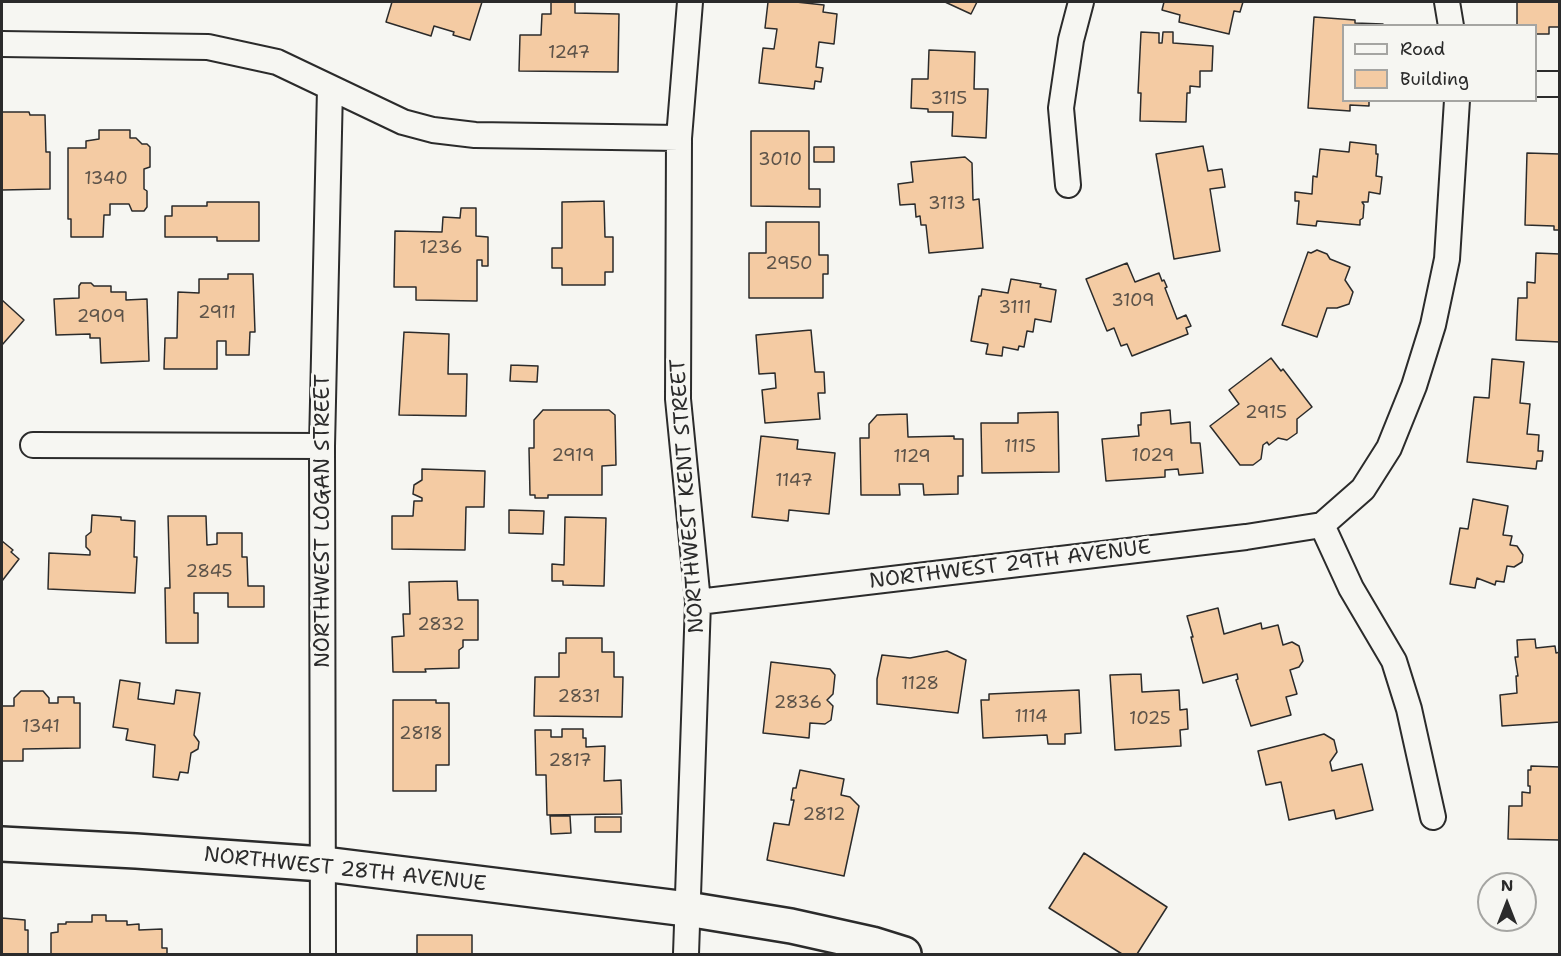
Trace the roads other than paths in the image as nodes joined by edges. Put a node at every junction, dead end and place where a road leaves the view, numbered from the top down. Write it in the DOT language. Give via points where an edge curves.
graph roads {
  1 [pos="690,2"];
  2 [pos="1081,2"];
  3 [pos="1447,2"];
  4 [pos="1450,24"];
  5 [pos="2,44"];
  6 [pos="1537,84"];
  7 [pos="1560,84"];
  8 [pos="330,88"];
  9 [pos="1457,102"];
  10 [pos="679,138"];
  11 [pos="1068,185"];
  12 [pos="33,445"];
  13 [pos="322,446"];
  14 [pos="1322,525"];
  15 [pos="699,602"];
  16 [pos="1433,818"];
  17 [pos="2,844"];
  18 [pos="323,864"];
  19 [pos="687,909"];
  20 [pos="323,954"];
  21 [pos="686,954"];
  22 [pos="904,954"];
  1 -- 10 [label="street, NORTHWEST KENT STREET"];
  2 -- 11 [label="street" via="1061,108"];
  3 -- 4 [label="street"];
  5 -- 8 [label="street" via="208,47 277,62"];
  6 -- 7 [label="street"];
  8 -- 10 [label="street" via="403,122 433,130 476,135"];
  8 -- 13 [label="street, NORTHWEST LOGAN STREET"];
  9 -- 14 [label="street" via="1448,259 1414,386 1389,448 1363,489"];
  10 -- 15 [label="street, NORTHWEST KENT STREET" via="678,399"];
  12 -- 13 [label="street"];
  13 -- 18 [label="street, NORTHWEST LOGAN STREET"];
  14 -- 15 [label="street, NORTHWEST 29TH AVENUE"];
  14 -- 16 [label="street" via="1351,588 1394,661"];
  15 -- 19 [label="street, NORTHWEST KENT STREET"];
  17 -- 18 [label="street, NORTHWEST 28TH AVENUE"];
  18 -- 19 [label="street, NORTHWEST 28TH AVENUE"];
  18 -- 20 [label="street, NORTHWEST LOGAN STREET"];
  19 -- 21 [label="street, NORTHWEST KENT STREET"];
  19 -- 22 [label="street, NORTHWEST 28TH AVENUE" via="791,926"];
}
